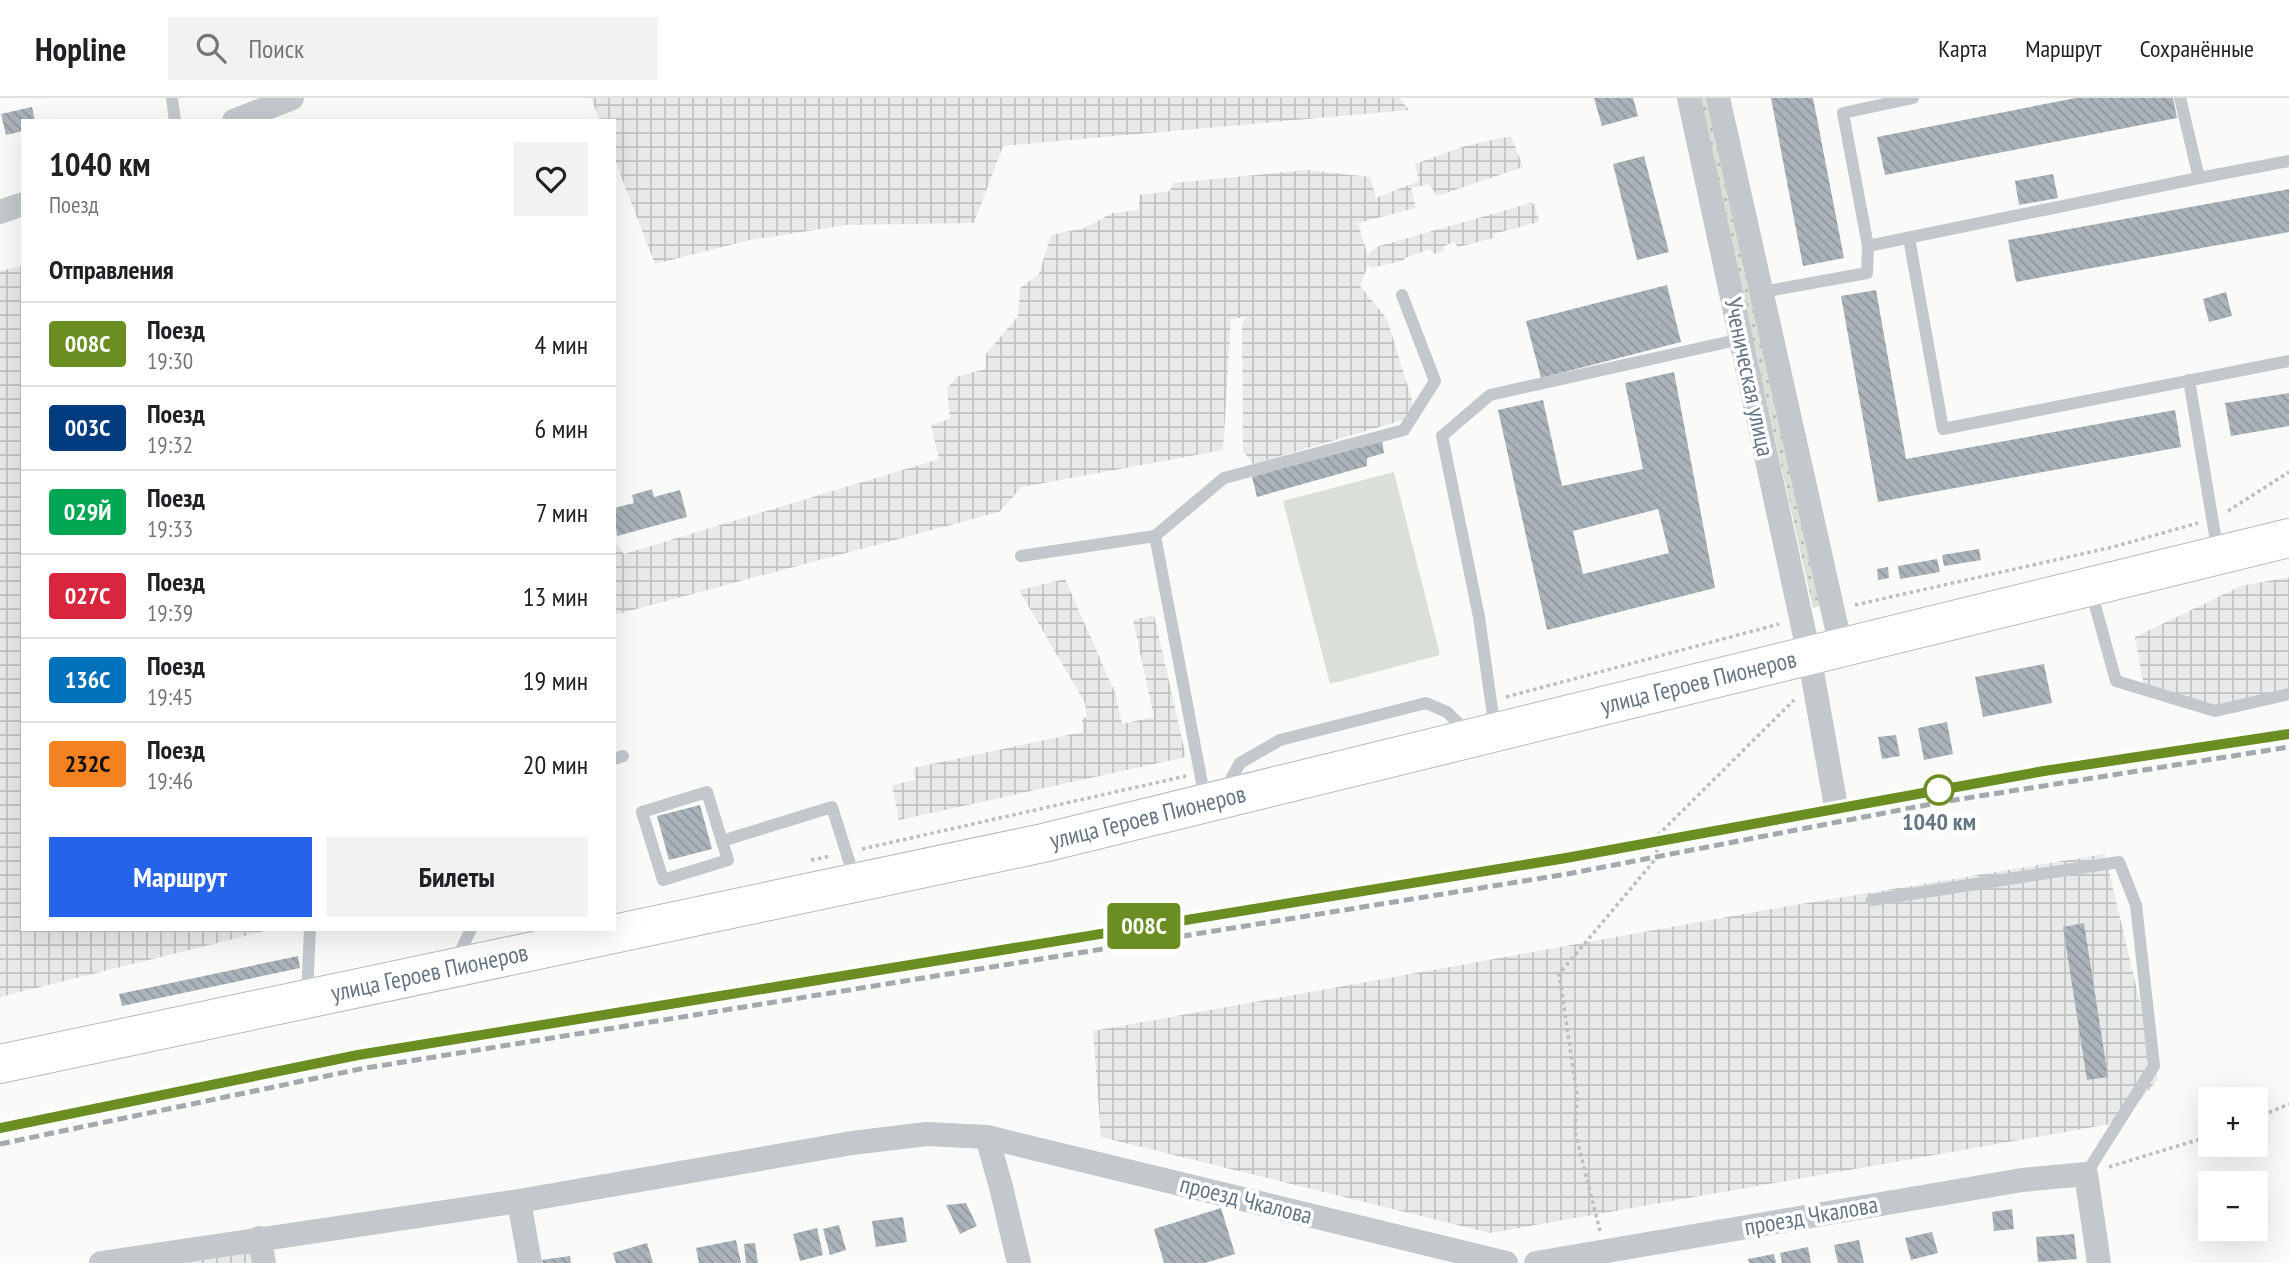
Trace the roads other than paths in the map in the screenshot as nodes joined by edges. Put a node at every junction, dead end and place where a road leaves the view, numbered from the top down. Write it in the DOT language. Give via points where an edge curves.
graph roads {
  1 [pos="172,98"];
  2 [pos="292,98"];
  3 [pos="1689,98"];
  4 [pos="1718,98"];
  5 [pos="1913,98"];
  6 [pos="2180,98"];
  7 [pos="240,115"];
  8 [pos="175,119"];
  9 [pos="2289,161"];
  10 [pos="2199,178"];
  11 [pos="21,205"];
  12 [pos="0,212"];
  13 [pos="1909,238"];
  14 [pos="1868,246"];
  15 [pos="1762,292"];
  16 [pos="1402,295"];
  17 [pos="1741,339"];
  18 [pos="2289,360"];
  19 [pos="2189,380"];
  20 [pos="1154,536"];
  21 [pos="2289,538"];
  22 [pos="2218,554"];
  23 [pos="1021,556"];
  24 [pos="2090,588"];
  25 [pos="1816,654"];
  26 [pos="2289,694"];
  27 [pos="1484,734"];
  28 [pos="1213,801"];
  29 [pos="1835,801"];
  30 [pos="722,841"];
  31 [pos="856,884"];
  32 [pos="1872,900"];
  33 [pos="310,931"];
  34 [pos="470,931"];
  35 [pos="453,969"];
  36 [pos="307,999"];
  37 [pos="0,1064"];
  38 [pos="987,1137"];
  39 [pos="2086,1174"];
  40 [pos="519,1201"];
  41 [pos="259,1238"];
  42 [pos="101,1263"];
  43 [pos="264,1263"];
  44 [pos="530,1263"];
  45 [pos="1019,1263"];
  46 [pos="1506,1263"];
  47 [pos="1536,1263"];
  48 [pos="2099,1263"];
  1 -- 8 [label="lane"];
  2 -- 7 [label="street"];
  3 -- 17 [label="street, Ученическая улица"];
  4 -- 15 [label="street, Ученическая улица"];
  5 -- 14 [label="lane" via="1843,113"];
  6 -- 10 [label="lane"];
  9 -- 10 [label="lane"];
  10 -- 13 [label="lane"];
  11 -- 12 [label="street"];
  13 -- 14 [label="lane"];
  13 -- 19 [label="lane" via="1943,429"];
  14 -- 15 [label="lane" via="1867,273"];
  15 -- 25 [label="street, Ученическая улица"];
  16 -- 20 [label="lane" via="1436,381 1405,430 1224,478"];
  17 -- 25 [label="street, Ученическая улица"];
  17 -- 27 [label="lane" via="1490,395 1442,436 1479,617"];
  18 -- 19 [label="lane"];
  19 -- 22 [label="lane"];
  20 -- 23 [label="lane"];
  20 -- 28 [label="lane"];
  21 -- 22 [label="main road, улица Героев Пионеров"];
  22 -- 24 [label="main road, улица Героев Пионеров"];
  24 -- 25 [label="main road, улица Героев Пионеров"];
  24 -- 26 [label="lane" via="2116,681 2215,711"];
  25 -- 27 [label="main road, улица Героев Пионеров"];
  25 -- 29 [label="street"];
  27 -- 28 [label="main road, улица Героев Пионеров"];
  28 -- 31 [label="main road, улица Героев Пионеров"];
  30 -- 30 [label="lane" via="728,860 663,880 642,812 707,792"];
  30 -- 31 [label="lane" via="832,807"];
  31 -- 35 [label="main road, улица Героев Пионеров"];
  32 -- 39 [label="lane" via="2119,862 2136,905 2154,1066"];
  33 -- 36 [label="lane"];
  34 -- 35 [label="lane"];
  35 -- 36 [label="main road, улица Героев Пионеров"];
  36 -- 37 [label="main road, улица Героев Пионеров"];
  38 -- 40 [label="street" via="927,1134 852,1143"];
  38 -- 45 [label="street"];
  38 -- 46 [label="street, проезд Чкалова"];
  39 -- 47 [label="street, проезд Чкалова" via="2022,1180"];
  39 -- 48 [label="street"];
  40 -- 41 [label="street"];
  40 -- 44 [label="street"];
  41 -- 42 [label="street"];
  41 -- 43 [label="street"];
}
